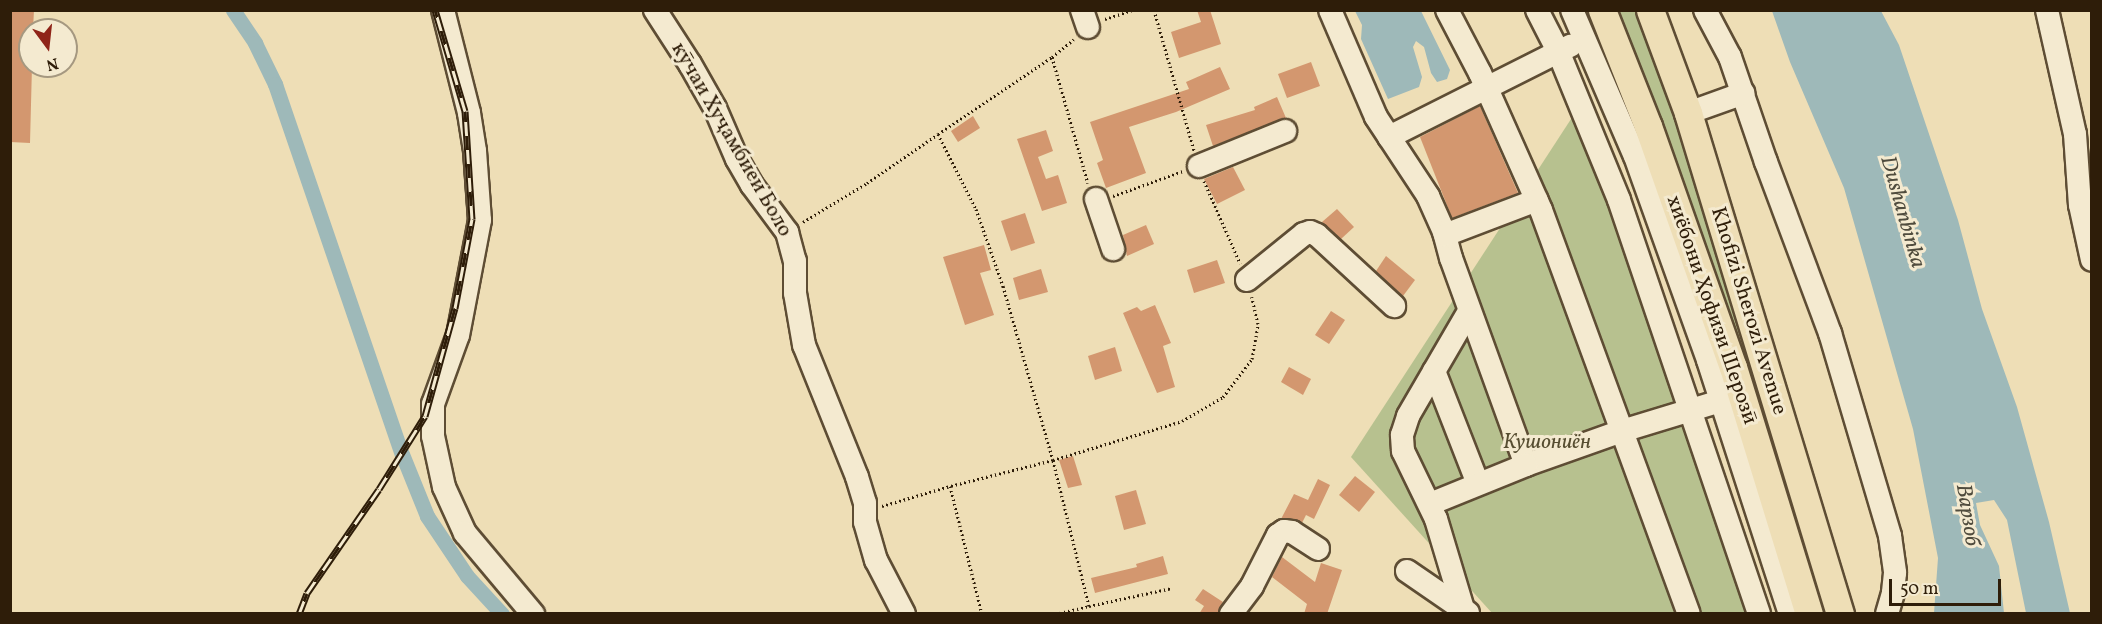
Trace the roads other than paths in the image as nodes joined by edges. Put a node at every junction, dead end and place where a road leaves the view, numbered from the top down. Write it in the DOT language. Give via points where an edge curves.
graph roads {
  1 [pos="443,10"];
  2 [pos="654,10"];
  3 [pos="1330,10"];
  4 [pos="1447,10"];
  5 [pos="1537,10"];
  6 [pos="1572,10"];
  7 [pos="1602,10"];
  8 [pos="1650,10"];
  9 [pos="1705,10"];
  10 [pos="1718,10"];
  11 [pos="2047,10"];
  12 [pos="1586,39"];
  13 [pos="1558,51"];
  14 [pos="1730,57"];
  15 [pos="1487,86"];
  16 [pos="1744,93"];
  17 [pos="1688,113"];
  18 [pos="1285,131"];
  19 [pos="1389,137"];
  20 [pos="2084,159"];
  21 [pos="1199,166"];
  22 [pos="1096,199"];
  23 [pos="1537,200"];
  24 [pos="1445,235"];
  25 [pos="1113,249"];
  26 [pos="2091,260"];
  27 [pos="1247,280"];
  28 [pos="1394,306"];
  29 [pos="1469,311"];
  30 [pos="1434,371"];
  31 [pos="1721,401"];
  32 [pos="1691,411"];
  33 [pos="1622,431"];
  34 [pos="1526,465"];
  35 [pos="1478,484"];
  36 [pos="1430,504"];
  37 [pos="1758,516"];
  38 [pos="1729,526"];
  39 [pos="1318,549"];
  40 [pos="1407,571"];
  41 [pos="1466,611"];
  42 [pos="533,614"];
  43 [pos="904,614"];
  44 [pos="1231,614"];
  45 [pos="1689,614"];
  46 [pos="1759,614"];
  47 [pos="1790,614"];
  48 [pos="1809,614"];
  49 [pos="1840,614"];
  50 [pos="1887,614"];
  1 -- 42 [label="street" via="469,113 480,220 458,336 433,404 434,436 444,487 457,519"];
  2 -- 43 [label="street, кӯчаи Хуҷамбиеи Боло" via="710,99 752,185 787,232 795,261 795,293 804,345 858,477 876,560"];
  3 -- 19 [label="street" via="1376,117"];
  4 -- 15 [label="street"];
  5 -- 13 [label="street"];
  6 -- 12 [label="street"];
  7 -- 48 [label="main road, хиёбони Ҳофизи Шерозӣ" via="1648,126 1733,367"];
  8 -- 17 [label="main road, Khofizi Sherozi Avenue"];
  9 -- 14 [label="street"];
  10 -- 14 [label="street"];
  11 -- 20 [label="street"];
  12 -- 13 [label="street"];
  12 -- 31 [label="street" via="1635,156"];
  13 -- 15 [label="street"];
  13 -- 32 [label="street" via="1619,200"];
  14 -- 16 [label="street"];
  15 -- 19 [label="street"];
  15 -- 23 [label="street"];
  16 -- 17 [label="street"];
  16 -- 50 [label="street" via="1830,333 1890,536 1895,573"];
  17 -- 49 [label="main road, Khofizi Sherozi Avenue"];
  18 -- 21 [label="street"];
  19 -- 24 [label="street" via="1428,196"];
  20 -- 26 [label="street" via="2080,205"];
  22 -- 25 [label="street"];
  23 -- 24 [label="street"];
  23 -- 33 [label="street"];
  24 -- 29 [label="street"];
  27 -- 28 [label="street" via="1310,232"];
  29 -- 30 [label="street"];
  29 -- 34 [label="street"];
  30 -- 35 [label="street"];
  30 -- 36 [label="street" via="1408,416 1402,435 1403,451"];
  31 -- 32 [label="street"];
  31 -- 37 [label="street"];
  32 -- 33 [label="street"];
  32 -- 38 [label="street"];
  33 -- 34 [label="street"];
  33 -- 45 [label="street"];
  34 -- 35 [label="street"];
  35 -- 36 [label="street"];
  36 -- 41 [label="street"];
  37 -- 38 [label="street"];
  37 -- 47 [label="street"];
  38 -- 46 [label="street"];
  39 -- 44 [label="street" via="1292,532 1278,535 1252,586"];
  40 -- 41 [label="street"];
}
